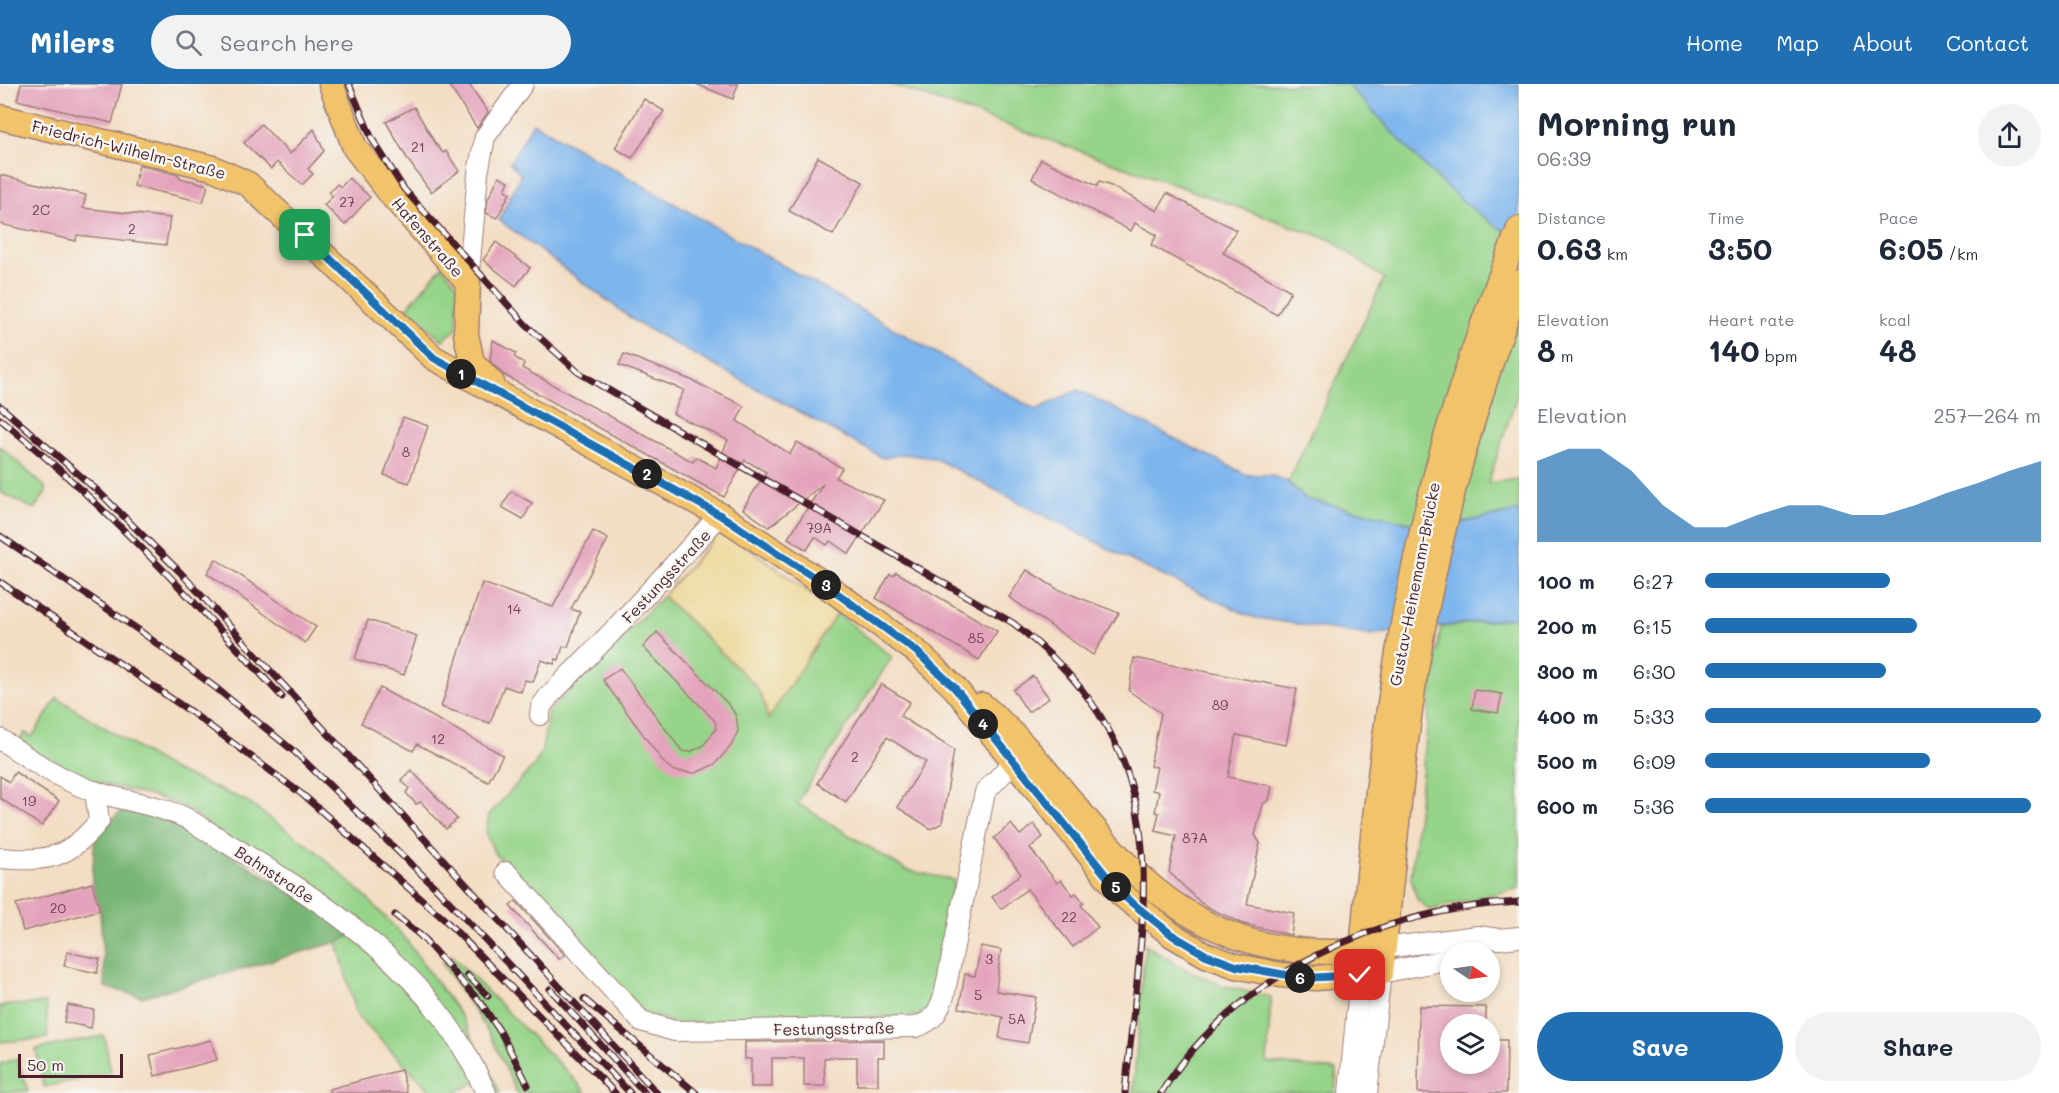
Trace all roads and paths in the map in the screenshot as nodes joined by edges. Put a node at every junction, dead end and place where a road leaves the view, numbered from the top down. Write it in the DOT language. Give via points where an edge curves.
graph roads {
  1 [pos="331,84"];
  2 [pos="523,84"];
  3 [pos="0,117"];
  4 [pos="1519,229"];
  5 [pos="1519,282"];
  6 [pos="468,283"];
  7 [pos="466,334"];
  8 [pos="423,345"];
  9 [pos="502,394"];
  10 [pos="720,515"];
  11 [pos="1404,684"];
  12 [pos="540,715"];
  13 [pos="0,739"];
  14 [pos="1020,754"];
  15 [pos="95,791"];
  16 [pos="130,799"];
  17 [pos="99,821"];
  18 [pos="1102,854"];
  19 [pos="0,858"];
  20 [pos="506,872"];
  21 [pos="1519,937"];
  22 [pos="1499,939"];
  23 [pos="1495,942"];
  24 [pos="1373,949"];
  25 [pos="1440,961"];
  26 [pos="1370,974"];
  27 [pos="486,1093"];
  28 [pos="1349,1093"];
  29 [pos="1367,1093"];
  1 -- 6 [label="main road, Hafenstraße" via="356,148"];
  2 -- 6 [label="street" via="485,137"];
  3 -- 8 [label="main road, Friedrich-Wilhelm-Straße" via="230,173 266,198"];
  4 -- 11 [label="main road, Gustav-Heinemann-Brücke" via="1460,389 1436,472 1411,584"];
  5 -- 11 [label="main road, Gustav-Heinemann-Brücke" via="1472,417"];
  6 -- 7 [label="main road, Hafenstraße"];
  7 -- 8 [label="main road" via="451,350"];
  7 -- 9 [label="main road, Hafenstraße" via="472,362"];
  8 -- 9 [label="main road, Friedrich-Wilhelm-Straße" via="434,358 456,372"];
  9 -- 10 [label="main road, Friedrich-Wilhelm-Straße"];
  10 -- 12 [label="street, Festungsstraße" via="548,697"];
  10 -- 14 [label="main road, Friedrich-Wilhelm-Straße" via="880,623 954,687"];
  11 -- 24 [label="main road, Gustav-Heinemann-Brücke"];
  13 -- 15 [label="street, Bahnstraße" via="68,781"];
  14 -- 18 [label="main road, Friedrich-Wilhelm-Straße"];
  14 -- 20 [label="street, Festungsstraße" via="985,792 944,996 937,1015 916,1027 674,1031 641,1021"];
  15 -- 16 [label="street, Bahnstraße"];
  15 -- 17 [label="street"];
  16 -- 17 [label="street"];
  16 -- 27 [label="street, Bahnstraße" via="163,807 186,818 342,918 401,967 450,1024"];
  17 -- 19 [label="street" via="82,842 65,854 50,859"];
  18 -- 24 [label="main road, Friedrich-Wilhelm-Straße" via="1197,920 1227,935 1299,952"];
  18 -- 26 [label="main road, Friedrich-Wilhelm-Straße" via="1121,894 1206,955 1236,966 1304,978"];
  21 -- 22 [label="street, Friedrich-Wilhelm-Straße"];
  22 -- 23 [label="street, Friedrich-Wilhelm-Straße"];
  22 -- 24 [label="street, Friedrich-Wilhelm-Straße" via="1478,936"];
  24 -- 26 [label="main road, Gustav-Heinemann-Brücke"];
  25 -- 26 [label="street, Friedrich-Wilhelm-Straße"];
  26 -- 28 [label="street"];
  26 -- 29 [label="street"];
}
